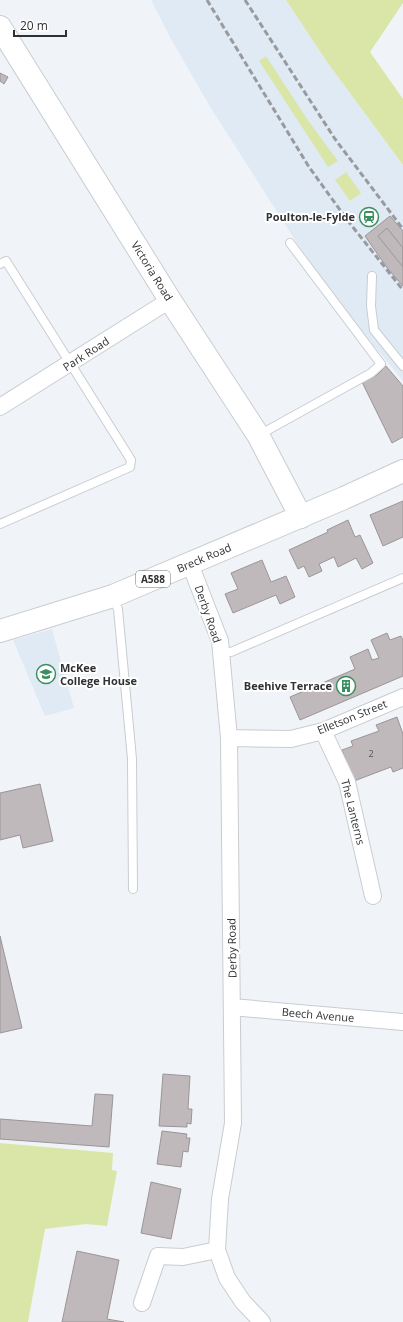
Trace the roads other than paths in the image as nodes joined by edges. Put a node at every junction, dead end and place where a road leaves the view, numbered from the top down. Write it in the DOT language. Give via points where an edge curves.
graph roads {
  1 [pos="0,27"];
  2 [pos="290,243"];
  3 [pos="0,264"];
  4 [pos="372,276"];
  5 [pos="170,300"];
  6 [pos="71,364"];
  7 [pos="403,366"];
  8 [pos="0,407"];
  9 [pos="258,435"];
  10 [pos="403,471"];
  11 [pos="301,517"];
  12 [pos="0,524"];
  13 [pos="190,564"];
  14 [pos="403,578"];
  15 [pos="113,596"];
  16 [pos="0,631"];
  17 [pos="220,653"];
  18 [pos="403,697"];
  19 [pos="323,731"];
  20 [pos="229,738"];
  21 [pos="133,890"];
  22 [pos="373,896"];
  23 [pos="232,1007"];
  24 [pos="403,1022"];
  25 [pos="217,1250"];
  26 [pos="142,1303"];
  27 [pos="262,1322"];
  1 -- 5 [label="street, Victoria Road"];
  2 -- 9 [label="lane" via="381,364 371,373"];
  3 -- 6 [label="lane" via="6,260"];
  4 -- 7 [label="lane" via="371,306 374,330"];
  5 -- 6 [label="street, Park Road"];
  5 -- 9 [label="street, Victoria Road"];
  6 -- 8 [label="street, Park Road"];
  6 -- 12 [label="lane" via="132,460 130,467"];
  9 -- 11 [label="street, Victoria Road"];
  10 -- 11 [label="street, Breck Road / A588"];
  11 -- 13 [label="street, Breck Road / A588"];
  13 -- 15 [label="street, Breck Road / A588"];
  13 -- 17 [label="street, Derby Road" via="220,641"];
  14 -- 17 [label="lane" via="231,652"];
  15 -- 16 [label="street, Breck Road / A588"];
  15 -- 21 [label="lane" via="118,609 132,759"];
  17 -- 20 [label="street, Derby Road"];
  18 -- 19 [label="street, Elletson Street"];
  19 -- 20 [label="street, Elletson Street" via="291,739"];
  19 -- 22 [label="street, The Lanterns" via="347,782"];
  20 -- 23 [label="street, Derby Road"];
  23 -- 24 [label="street, Beech Avenue"];
  23 -- 25 [label="street, Derby Road" via="233,1123 220,1199"];
  25 -- 26 [label="street" via="183,1256 158,1256"];
  25 -- 27 [label="street, Derby Road" via="228,1278 243,1302"];
}
